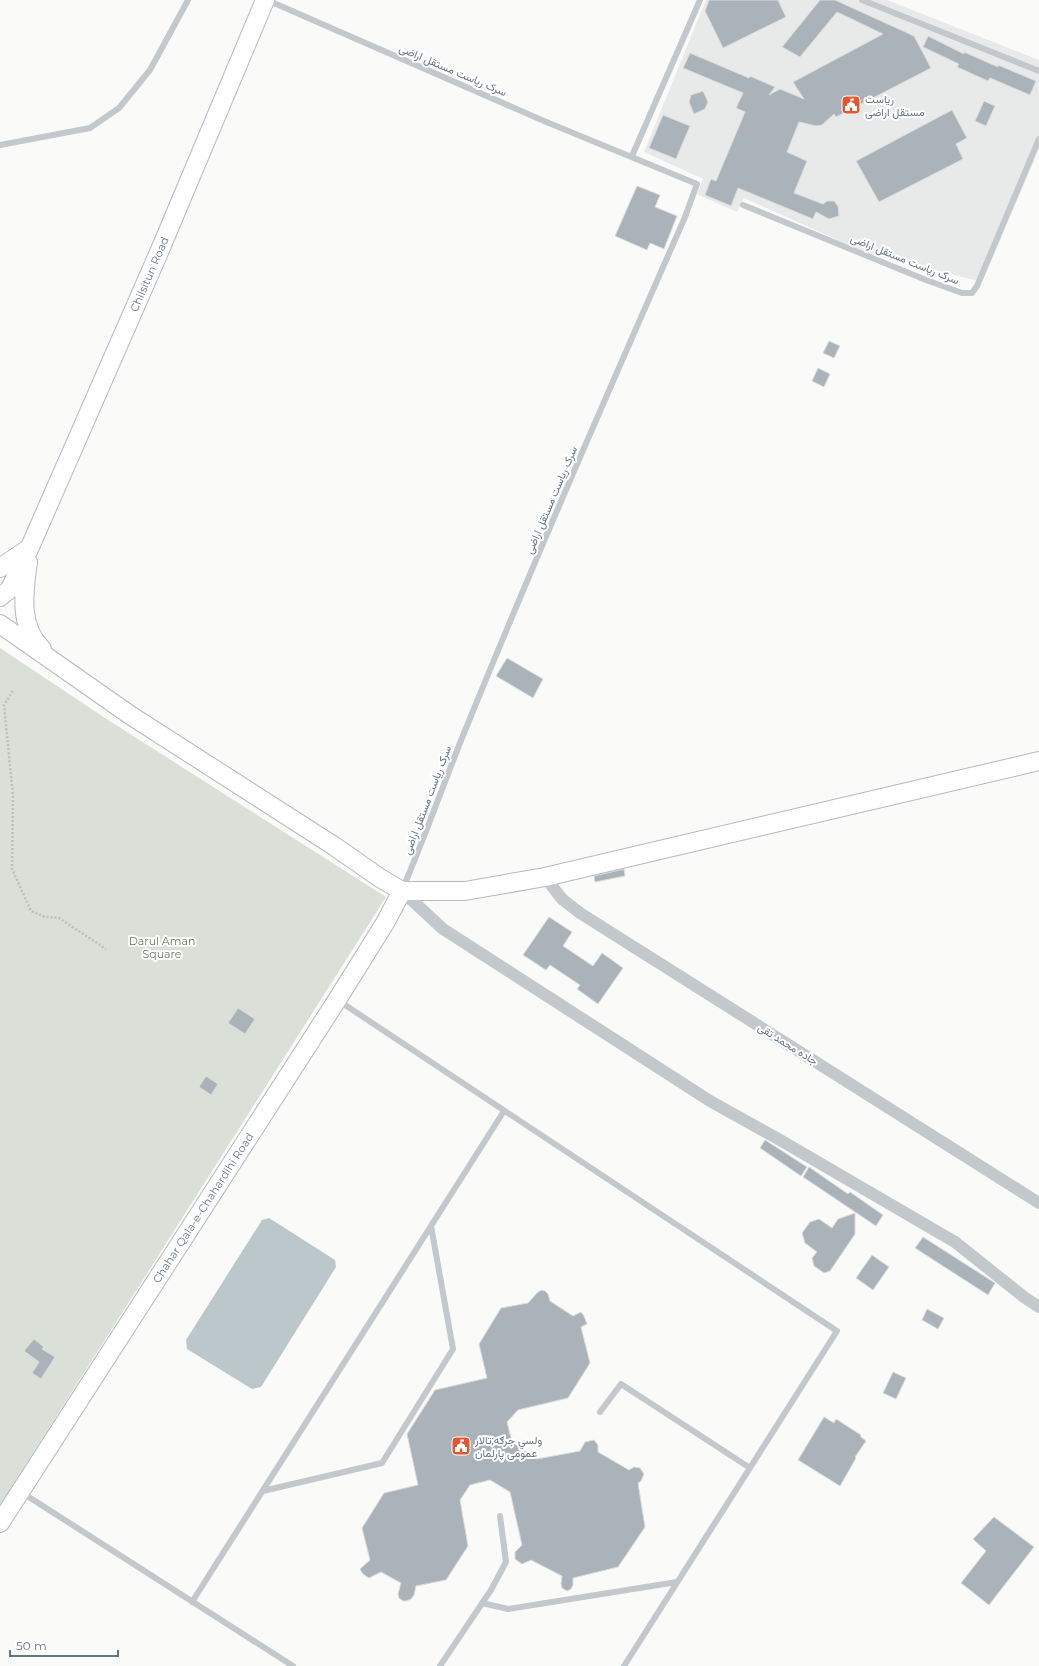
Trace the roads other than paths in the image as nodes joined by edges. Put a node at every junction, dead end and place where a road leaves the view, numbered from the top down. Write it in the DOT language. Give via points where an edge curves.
graph roads {
  1 [pos="188,0"];
  2 [pos="266,0"];
  3 [pos="700,0"];
  4 [pos="862,0"];
  5 [pos="1039,71"];
  6 [pos="1039,139"];
  7 [pos="0,145"];
  8 [pos="632,156"];
  9 [pos="743,205"];
  10 [pos="30,547"];
  11 [pos="0,568"];
  12 [pos="0,597"];
  13 [pos="0,624"];
  14 [pos="60,666"];
  15 [pos="1039,761"];
  16 [pos="545,877"];
  17 [pos="402,891"];
  18 [pos="337,1000"];
  19 [pos="504,1111"];
  20 [pos="1039,1203"];
  21 [pos="431,1226"];
  22 [pos="1039,1307"];
  23 [pos="600,1412"];
  24 [pos="750,1468"];
  25 [pos="263,1491"];
  26 [pos="20,1492"];
  27 [pos="500,1516"];
  28 [pos="0,1523"];
  29 [pos="677,1582"];
  30 [pos="192,1602"];
  31 [pos="482,1603"];
  32 [pos="293,1666"];
  33 [pos="440,1666"];
  34 [pos="624,1666"];
  1 -- 7 [label="lane" via="150,70 119,108 90,128"];
  2 -- 8 [label="lane, سرک ریاست مستقل اراضی"];
  2 -- 10 [label="main road, Chilsitun Road"];
  3 -- 8 [label="lane"];
  4 -- 5 [label="lane"];
  6 -- 9 [label="lane, سرک ریاست مستقل اراضی" via="977,286 972,292 962,293 926,280"];
  8 -- 17 [label="lane, سرک ریاست مستقل اراضی" via="697,184 461,739"];
  10 -- 11 [label="main road"];
  10 -- 12 [label="main road" via="10,589"];
  10 -- 14 [label="main road" via="23,599 27,626 36,644"];
  13 -- 14 [label="main road"];
  14 -- 17 [label="main road" via="130,715"];
  15 -- 16 [label="main road"];
  16 -- 17 [label="main road" via="465,891"];
  16 -- 20 [label="street, جاده محمد تقی" via="562,899 580,913"];
  17 -- 18 [label="main road, Chahar Qala-e-Chahardihi Road"];
  17 -- 22 [label="street" via="443,929 710,1101 955,1242"];
  18 -- 19 [label="lane"];
  18 -- 26 [label="main road, Chahar Qala-e-Chahardihi Road"];
  19 -- 21 [label="lane"];
  19 -- 24 [label="lane" via="837,1331"];
  21 -- 25 [label="lane"];
  21 -- 25 [label="lane" via="452,1349 382,1463"];
  23 -- 24 [label="lane" via="621,1384"];
  24 -- 29 [label="lane"];
  25 -- 30 [label="lane"];
  26 -- 28 [label="main road, Chahar Qala-e-Chahardihi Road"];
  26 -- 30 [label="lane"];
  27 -- 31 [label="lane" via="506,1562"];
  29 -- 31 [label="lane" via="508,1609"];
  29 -- 34 [label="lane"];
  30 -- 32 [label="lane"];
  31 -- 33 [label="lane"];
}
